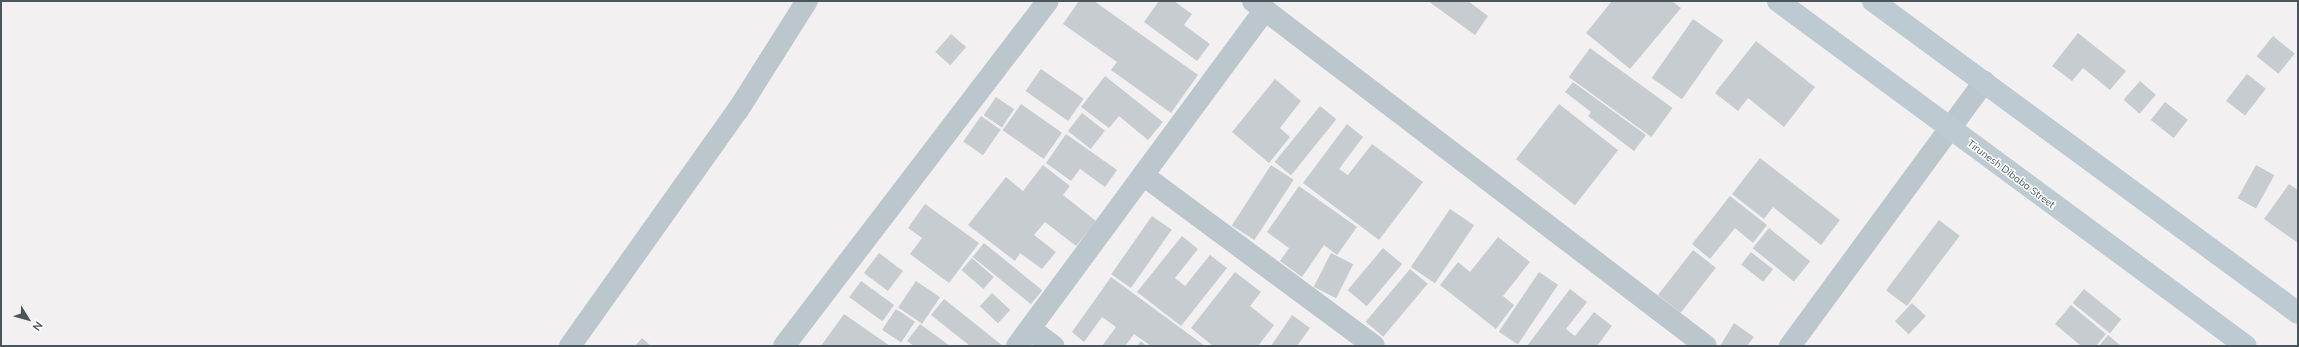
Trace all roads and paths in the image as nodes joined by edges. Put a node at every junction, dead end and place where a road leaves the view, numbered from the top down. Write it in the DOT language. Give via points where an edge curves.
graph roads {
  1 [pos="807,1"];
  2 [pos="1048,1"];
  3 [pos="1778,1"];
  4 [pos="1872,1"];
  5 [pos="1259,5"];
  6 [pos="1984,82"];
  7 [pos="1949,128"];
  8 [pos="1143,175"];
  9 [pos="2298,313"];
  10 [pos="1023,338"];
  11 [pos="570,346"];
  12 [pos="784,346"];
  13 [pos="1053,346"];
  14 [pos="1374,346"];
  15 [pos="1706,346"];
  16 [pos="1790,346"];
  17 [pos="2246,346"];
  1 -- 11 [label="street" via="738,110"];
  2 -- 12 [label="street"];
  3 -- 7 [label="street, Tirunesh Dibaba Street"];
  4 -- 6 [label="street"];
  5 -- 8 [label="street"];
  5 -- 15 [label="street"];
  6 -- 7 [label="street"];
  6 -- 9 [label="street"];
  7 -- 16 [label="street"];
  7 -- 17 [label="street, Tirunesh Dibaba Street"];
  8 -- 10 [label="street"];
  8 -- 14 [label="street"];
  10 -- 13 [label="street"];
}
